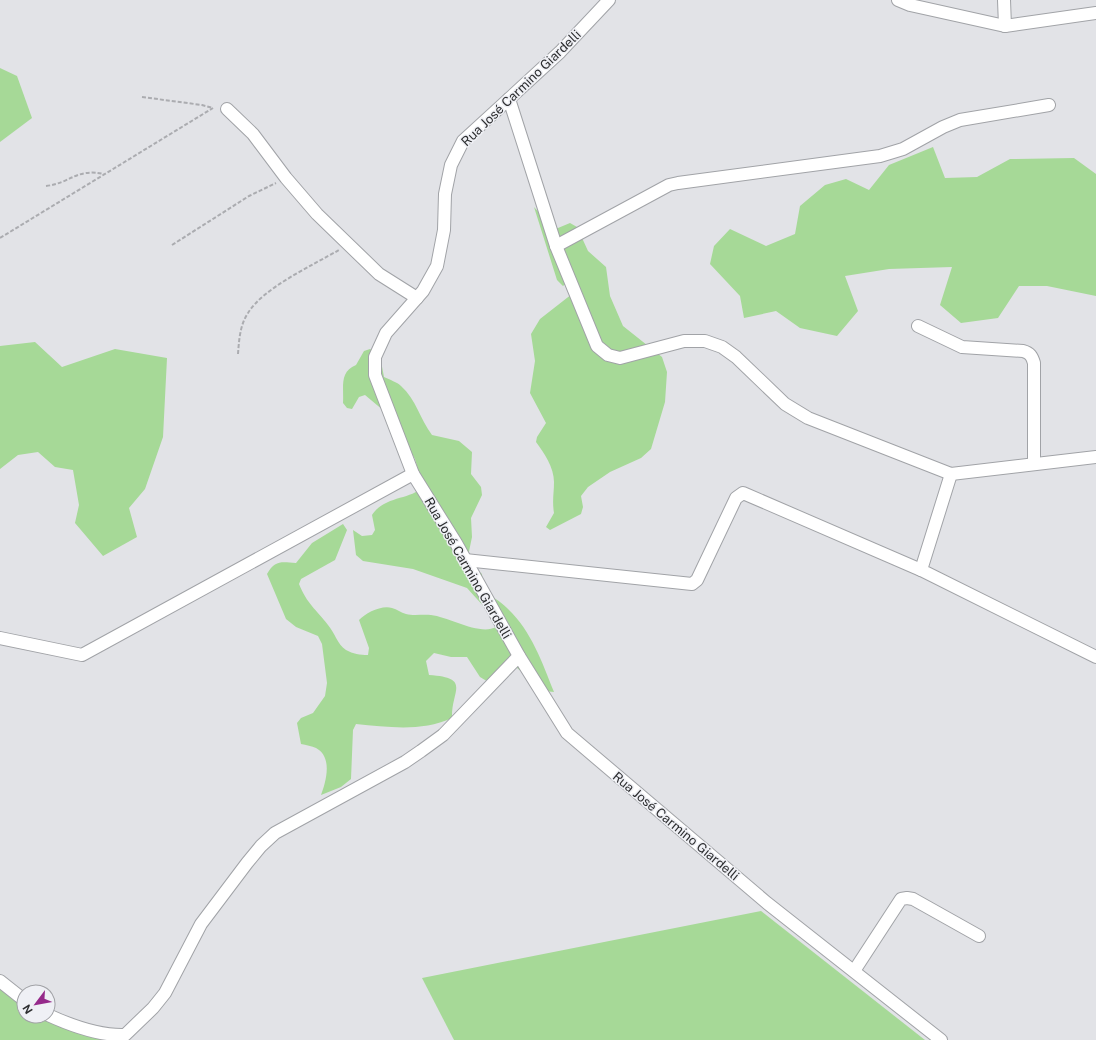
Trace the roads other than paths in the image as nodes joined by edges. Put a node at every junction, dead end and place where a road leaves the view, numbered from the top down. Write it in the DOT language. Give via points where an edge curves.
graph roads {
  1 [pos="609,0"];
  2 [pos="898,0"];
  3 [pos="1004,0"];
  4 [pos="1096,13"];
  5 [pos="1005,26"];
  6 [pos="509,99"];
  7 [pos="1049,105"];
  8 [pos="227,109"];
  9 [pos="556,246"];
  10 [pos="417,298"];
  11 [pos="918,326"];
  12 [pos="1096,457"];
  13 [pos="1034,464"];
  14 [pos="413,474"];
  15 [pos="951,474"];
  16 [pos="465,560"];
  17 [pos="921,570"];
  18 [pos="0,638"];
  19 [pos="519,656"];
  20 [pos="1096,657"];
  21 [pos="979,936"];
  22 [pos="854,970"];
  23 [pos="0,981"];
  24 [pos="16,994"];
  25 [pos="56,1018"];
  26 [pos="125,1038"];
  27 [pos="941,1040"];
  1 -- 6 [label="street, Rua José Carmino Giardelli" via="560,52"];
  2 -- 5 [label="street" via="910,5"];
  3 -- 5 [label="street"];
  4 -- 5 [label="street"];
  6 -- 9 [label="street"];
  6 -- 10 [label="street, Rua José Carmino Giardelli" via="463,141 451,166 445,194 444,230 437,266"];
  7 -- 9 [label="street" via="960,120 904,149 880,156 670,185"];
  8 -- 10 [label="street" via="252,134 317,214 379,274"];
  9 -- 15 [label="street" via="597,346 608,354 620,358 684,341 705,342 722,348 736,357 794,411"];
  10 -- 14 [label="street, Rua José Carmino Giardelli" via="386,333 375,357 375,375"];
  11 -- 13 [label="street" via="962,347 1022,351 1033,357"];
  12 -- 13 [label="street"];
  13 -- 15 [label="street"];
  14 -- 16 [label="street, Rua José Carmino Giardelli"];
  14 -- 18 [label="street" via="82,655"];
  15 -- 17 [label="street"];
  16 -- 17 [label="street" via="692,584 698,580 736,498 743,493"];
  16 -- 19 [label="street, Rua José Carmino Giardelli"];
  17 -- 20 [label="street"];
  19 -- 22 [label="street, Rua José Carmino Giardelli" via="567,734 767,903"];
  19 -- 26 [label="street" via="437,739 405,762 275,833 261,846 201,924 165,993"];
  21 -- 22 [label="street" via="913,900 901,899"];
  22 -- 27 [label="street, Rua José Carmino Giardelli"];
  23 -- 24 [label="street"];
  25 -- 26 [label="street" via="81,1028"];
}
